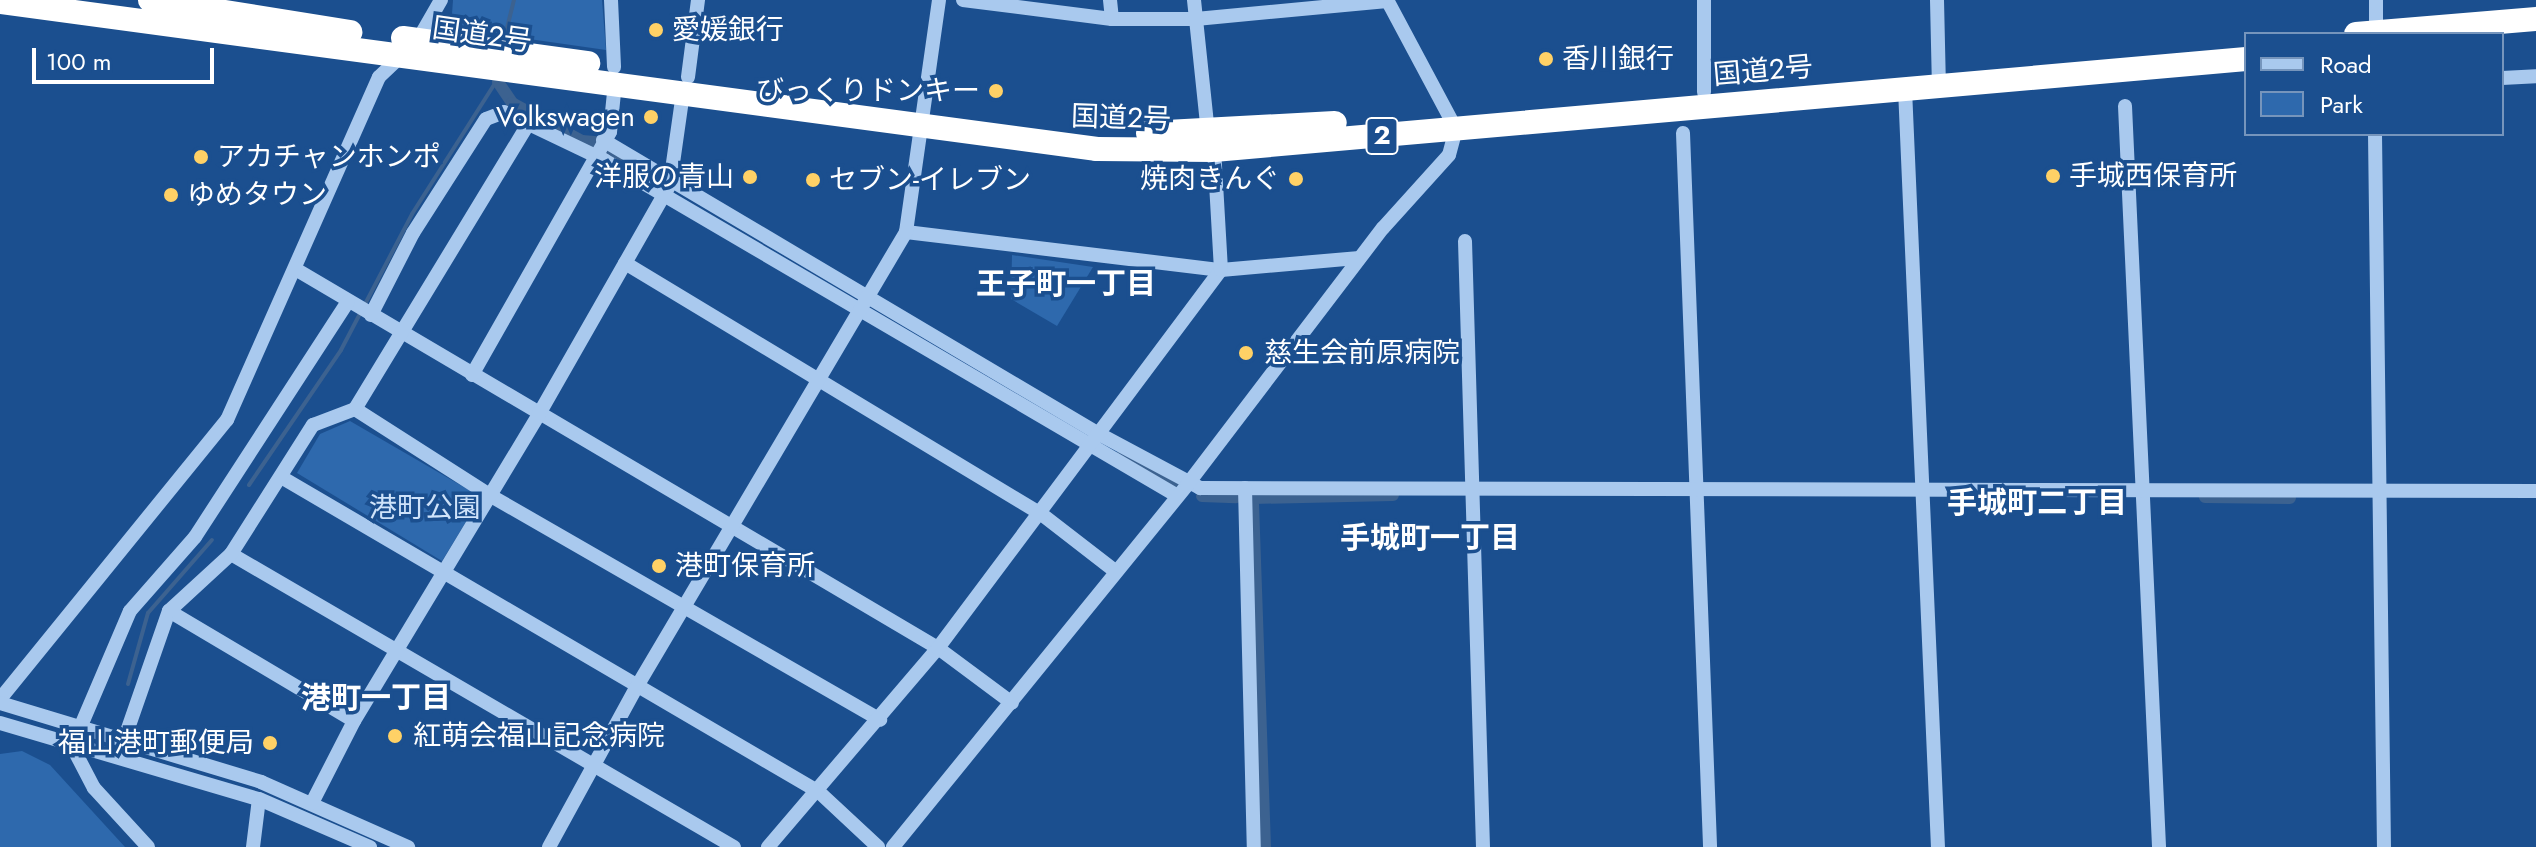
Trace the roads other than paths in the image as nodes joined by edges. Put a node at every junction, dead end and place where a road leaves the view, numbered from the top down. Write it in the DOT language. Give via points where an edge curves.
graph roads {
  1 [pos="150,0"];
  2 [pos="441,0"];
  3 [pos="611,0"];
  4 [pos="698,0"];
  5 [pos="939,0"];
  6 [pos="963,0"];
  7 [pos="1110,0"];
  8 [pos="1194,0"];
  9 [pos="1387,0"];
  10 [pos="1704,0"];
  11 [pos="1937,0"];
  12 [pos="2376,0"];
  13 [pos="0,2"];
  14 [pos="261,8"];
  15 [pos="1112,19"];
  16 [pos="1196,19"];
  17 [pos="2536,19"];
  18 [pos="2369,32"];
  19 [pos="2381,32"];
  20 [pos="2536,34"];
  21 [pos="2504,37"];
  22 [pos="2244,43"];
  23 [pos="409,47"];
  24 [pos="2244,59"];
  25 [pos="615,75"];
  26 [pos="2536,76"];
  27 [pos="1939,78"];
  28 [pos="2504,78"];
  29 [pos="686,85"];
  30 [pos="1905,89"];
  31 [pos="1704,92"];
  32 [pos="2125,106"];
  33 [pos="922,116"];
  34 [pos="1452,121"];
  35 [pos="528,124"];
  36 [pos="1683,133"];
  37 [pos="2375,136"];
  38 [pos="1211,142"];
  39 [pos="600,147"];
  40 [pos="666,190"];
  41 [pos="906,232"];
  42 [pos="1465,241"];
  43 [pos="1359,258"];
  44 [pos="625,263"];
  45 [pos="297,270"];
  46 [pos="1221,270"];
  47 [pos="349,302"];
  48 [pos="861,304"];
  49 [pos="369,314"];
  50 [pos="399,333"];
  51 [pos="472,375"];
  52 [pos="817,381"];
  53 [pos="355,409"];
  54 [pos="539,414"];
  55 [pos="1094,441"];
  56 [pos="281,477"];
  57 [pos="1694,486"];
  58 [pos="1472,487"];
  59 [pos="1245,488"];
  60 [pos="1919,488"];
  61 [pos="1182,490"];
  62 [pos="2145,490"];
  63 [pos="2380,490"];
  64 [pos="2536,491"];
  65 [pos="491,496"];
  66 [pos="1040,513"];
  67 [pos="732,525"];
  68 [pos="231,554"];
  69 [pos="1115,571"];
  70 [pos="446,573"];
  71 [pos="684,606"];
  72 [pos="169,611"];
  73 [pos="938,648"];
  74 [pos="396,651"];
  75 [pos="636,688"];
  76 [pos="0,701"];
  77 [pos="1012,703"];
  78 [pos="880,720"];
  79 [pos="354,721"];
  80 [pos="0,723"];
  81 [pos="80,728"];
  82 [pos="124,740"];
  83 [pos="72,746"];
  84 [pos="593,767"];
  85 [pos="819,792"];
  86 [pos="259,799"];
  87 [pos="312,803"];
  88 [pos="148,847"];
  89 [pos="253,847"];
  90 [pos="370,847"];
  91 [pos="408,847"];
  92 [pos="549,847"];
  93 [pos="734,847"];
  94 [pos="768,847"];
  95 [pos="878,847"];
  96 [pos="893,847"];
  97 [pos="1254,847"];
  98 [pos="1483,847"];
  99 [pos="1710,847"];
  100 [pos="1938,847"];
  101 [pos="2159,847"];
  102 [pos="2384,847"];
  1 -- 14 [label="highway, 国道2号 / 2"];
  2 -- 23 [label="street"];
  3 -- 25 [label="street"];
  4 -- 29 [label="street"];
  5 -- 33 [label="street"];
  6 -- 15 [label="street"];
  7 -- 15 [label="street"];
  8 -- 16 [label="street"];
  9 -- 16 [label="street"];
  9 -- 34 [label="street"];
  10 -- 31 [label="street"];
  11 -- 27 [label="street"];
  12 -- 18 [label="street"];
  13 -- 23 [label="highway, 国道2号 / 2"];
  14 -- 23 [label="highway, 国道2号 / 2"];
  15 -- 16 [label="street"];
  16 -- 38 [label="street"];
  17 -- 19 [label="highway"];
  20 -- 21 [label="highway"];
  22 -- 27 [label="highway, 国道2号 / 2"];
  23 -- 25 [label="highway, 国道2号 / 2"];
  23 -- 45 [label="street" via="379,77"];
  24 -- 27 [label="highway, 国道2号 / 2"];
  25 -- 29 [label="highway, 国道2号 / 2"];
  25 -- 39 [label="street" via="610,132"];
  26 -- 28 [label="street"];
  27 -- 30 [label="highway, 国道2号 / 2"];
  27 -- 31 [label="highway, 国道2号 / 2"];
  29 -- 33 [label="highway, 国道2号 / 2"];
  29 -- 40 [label="street"];
  30 -- 34 [label="highway, 国道2号 / 2"];
  30 -- 60 [label="street"];
  31 -- 34 [label="highway, 国道2号 / 2"];
  32 -- 62 [label="street"];
  33 -- 38 [label="highway, 国道2号 / 2" via="1097,149"];
  33 -- 41 [label="street"];
  34 -- 38 [label="highway, 国道2号 / 2"];
  34 -- 43 [label="street" via="1449,155"];
  35 -- 39 [label="street"];
  35 -- 49 [label="street" via="504,112 486,119"];
  35 -- 50 [label="street"];
  36 -- 57 [label="street"];
  37 -- 63 [label="street"];
  38 -- 46 [label="street"];
  39 -- 40 [label="street"];
  39 -- 51 [label="street"];
  40 -- 44 [label="street"];
  40 -- 48 [label="street"];
  41 -- 46 [label="street"];
  41 -- 48 [label="street"];
  42 -- 58 [label="street"];
  43 -- 46 [label="street"];
  43 -- 61 [label="street"];
  44 -- 52 [label="street"];
  44 -- 54 [label="street"];
  45 -- 47 [label="street"];
  45 -- 76 [label="street" via="227,420"];
  46 -- 55 [label="street"];
  47 -- 49 [label="street"];
  47 -- 81 [label="street" via="195,537 130,611"];
  48 -- 52 [label="street"];
  48 -- 55 [label="street"];
  49 -- 50 [label="street"];
  50 -- 51 [label="street"];
  50 -- 53 [label="street"];
  51 -- 54 [label="street"];
  52 -- 66 [label="street"];
  52 -- 67 [label="street"];
  53 -- 56 [label="street" via="313,425"];
  53 -- 65 [label="street"];
  54 -- 65 [label="street"];
  54 -- 67 [label="street"];
  55 -- 61 [label="street"];
  55 -- 66 [label="street"];
  56 -- 68 [label="street"];
  56 -- 70 [label="street"];
  57 -- 58 [label="street"];
  57 -- 60 [label="street"];
  57 -- 99 [label="street"];
  58 -- 59 [label="street"];
  58 -- 98 [label="street"];
  59 -- 61 [label="street"];
  59 -- 97 [label="street"];
  60 -- 62 [label="street"];
  60 -- 100 [label="street"];
  61 -- 69 [label="street"];
  62 -- 63 [label="street"];
  62 -- 101 [label="street"];
  63 -- 64 [label="street"];
  63 -- 102 [label="street"];
  65 -- 70 [label="street"];
  65 -- 71 [label="street"];
  66 -- 69 [label="street"];
  66 -- 73 [label="street"];
  67 -- 71 [label="street"];
  67 -- 73 [label="street"];
  68 -- 72 [label="street"];
  68 -- 74 [label="street"];
  69 -- 77 [label="street"];
  70 -- 74 [label="street"];
  70 -- 75 [label="street"];
  71 -- 75 [label="street"];
  71 -- 78 [label="street"];
  72 -- 79 [label="street"];
  72 -- 82 [label="street"];
  73 -- 77 [label="street"];
  73 -- 78 [label="street"];
  74 -- 79 [label="street"];
  74 -- 84 [label="street"];
  75 -- 84 [label="street"];
  75 -- 85 [label="street"];
  76 -- 81 [label="street"];
  77 -- 96 [label="street"];
  78 -- 85 [label="street"];
  79 -- 87 [label="street"];
  80 -- 83 [label="street"];
  81 -- 82 [label="street"];
  82 -- 87 [label="street"];
  83 -- 86 [label="street"];
  83 -- 88 [label="street" via="94,788"];
  84 -- 92 [label="street"];
  84 -- 93 [label="street"];
  85 -- 94 [label="street"];
  85 -- 95 [label="street"];
  86 -- 89 [label="street"];
  86 -- 90 [label="street"];
  87 -- 91 [label="street"];
}
